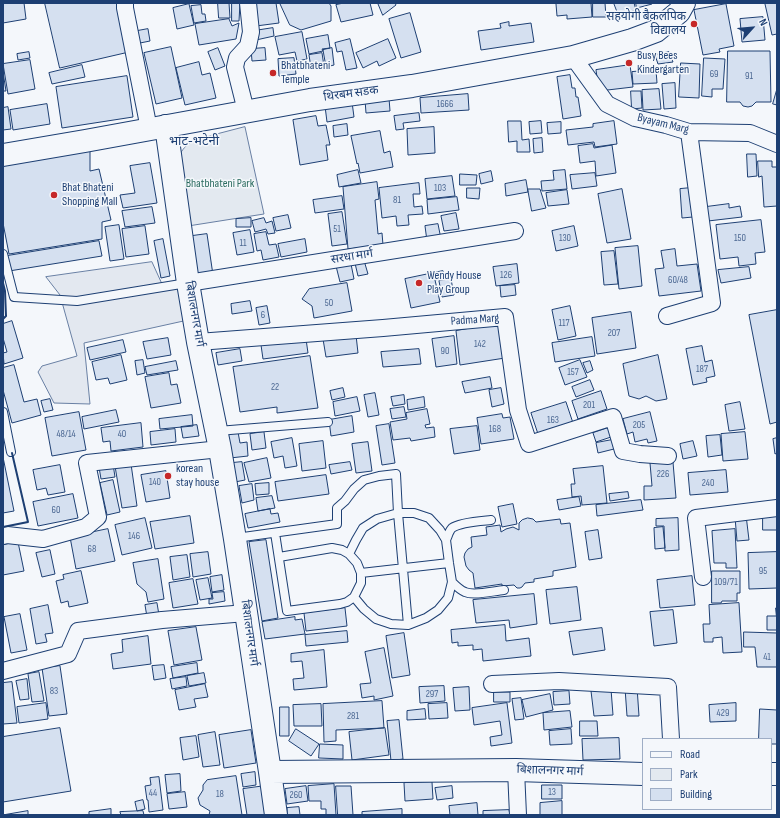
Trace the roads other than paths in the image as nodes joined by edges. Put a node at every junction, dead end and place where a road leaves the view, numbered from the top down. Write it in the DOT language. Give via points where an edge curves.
graph roads {
  1 [pos="125,3"];
  2 [pos="248,3"];
  3 [pos="684,3"];
  4 [pos="573,57"];
  5 [pos="246,111"];
  6 [pos="158,128"];
  7 [pos="689,132"];
  8 [pos="777,144"];
  9 [pos="3,155"];
  10 [pos="516,231"];
  11 [pos="3,254"];
  12 [pos="188,283"];
  13 [pos="667,316"];
  14 [pos="198,342"];
  15 [pos="3,412"];
  16 [pos="328,422"];
  17 [pos="218,440"];
  18 [pos="12,452"];
  19 [pos="668,456"];
  20 [pos="777,508"];
  21 [pos="398,513"];
  22 [pos="491,520"];
  23 [pos="275,533"];
  24 [pos="3,536"];
  25 [pos="235,539"];
  26 [pos="446,540"];
  27 [pos="349,554"];
  28 [pos="279,557"];
  29 [pos="449,563"];
  30 [pos="403,568"];
  31 [pos="361,573"];
  32 [pos="703,577"];
  33 [pos="452,582"];
  34 [pos="504,590"];
  35 [pos="354,597"];
  36 [pos="246,613"];
  37 [pos="408,625"];
  38 [pos="3,671"];
  39 [pos="492,684"];
  40 [pos="671,738"];
  41 [pos="516,770"];
  42 [pos="270,772"];
  43 [pos="642,774"];
  44 [pos="276,815"];
  45 [pos="518,815"];
  1 -- 6 [label="street"];
  2 -- 5 [label="street" via="251,32 248,46 237,58 235,67"];
  3 -- 4 [label="main road, थिरबम सडक" via="679,12 656,31"];
  4 -- 5 [label="main road, थिरबम सडक" via="412,86"];
  4 -- 7 [label="street, Byayam Marg" via="607,104 635,118"];
  5 -- 6 [label="main road, थिरबम सडक"];
  6 -- 9 [label="main road, थिरबम सडक"];
  6 -- 12 [label="main road, बिशालनगर मार्ग"];
  7 -- 8 [label="street, Byayam Marg" via="750,133"];
  7 -- 13 [label="street" via="712,302"];
  10 -- 12 [label="street, सरधा मार्ग"];
  11 -- 12 [label="lane" via="14,297 77,301"];
  12 -- 14 [label="main road, बिशालनगर मार्ग"];
  14 -- 17 [label="main road, बिशालनगर मार्ग"];
  14 -- 19 [label="street, Padma Marg" via="505,317 518,410 529,444 613,417 623,451"];
  15 -- 18 [label="lane"];
  16 -- 17 [label="lane"];
  17 -- 24 [label="street" via="87,463 98,517 86,527 43,539"];
  17 -- 25 [label="main road, बिशालनगर मार्ग"];
  20 -- 32 [label="street" via="696,518"];
  21 -- 23 [label="lane" via="396,474 379,476 364,480 354,488 337,508 337,524"];
  21 -- 26 [label="lane" via="414,513 429,518"];
  21 -- 27 [label="lane" via="377,519 363,528"];
  21 -- 30 [label="lane"];
  22 -- 26 [label="lane" via="457,525 452,528"];
  23 -- 25 [label="lane"];
  23 -- 28 [label="lane"];
  25 -- 36 [label="main road, बिशालनगर मार्ग"];
  26 -- 29 [label="lane"];
  27 -- 28 [label="lane" via="332,548"];
  27 -- 31 [label="lane"];
  28 -- 35 [label="lane" via="287,611 340,604"];
  29 -- 30 [label="lane"];
  29 -- 33 [label="lane"];
  30 -- 31 [label="lane"];
  30 -- 37 [label="lane"];
  31 -- 35 [label="lane"];
  33 -- 34 [label="lane" via="460,590 472,594"];
  33 -- 37 [label="lane" via="448,598 438,610"];
  35 -- 37 [label="lane" via="376,619 391,624"];
  36 -- 38 [label="street" via="78,631 68,654"];
  36 -- 42 [label="main road, बिशालनगर मार्ग"];
  39 -- 40 [label="street" via="559,681 668,687"];
  41 -- 42 [label="main road, बिशालनगर मार्ग"];
  41 -- 43 [label="main road, बिशालनगर मार्ग"];
  41 -- 45 [label="street"];
  42 -- 44 [label="main road"];
}
